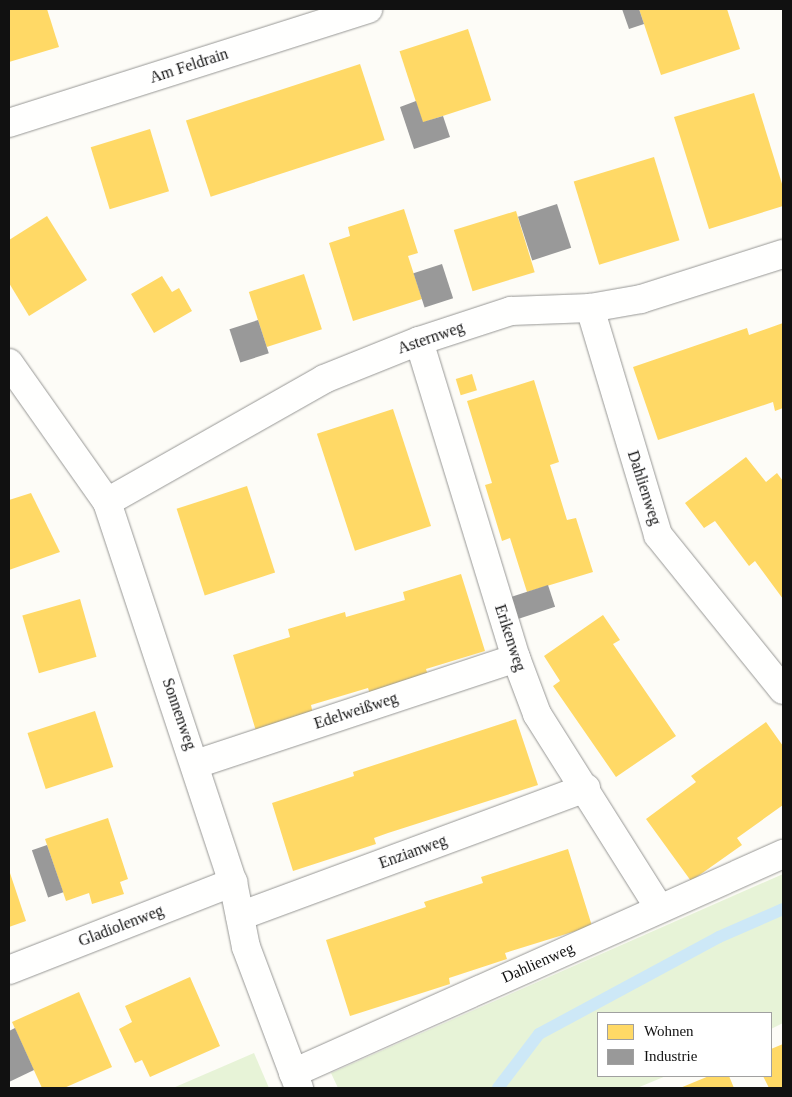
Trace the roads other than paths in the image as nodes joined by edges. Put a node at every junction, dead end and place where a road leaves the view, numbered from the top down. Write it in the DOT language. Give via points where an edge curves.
graph roads {
  1 [pos="368,9"];
  2 [pos="9,123"];
  3 [pos="783,254"];
  4 [pos="590,308"];
  5 [pos="419,341"];
  6 [pos="9,363"];
  7 [pos="107,502"];
  8 [pos="516,658"];
  9 [pos="783,690"];
  10 [pos="196,764"];
  11 [pos="586,788"];
  12 [pos="783,854"];
  13 [pos="233,882"];
  14 [pos="659,908"];
  15 [pos="240,916"];
  16 [pos="9,970"];
  17 [pos="296,1081"];
  1 -- 2 [label="street, Am Feldrain"];
  3 -- 4 [label="street, Asternweg" via="640,299"];
  4 -- 5 [label="street, Asternweg" via="511,311"];
  4 -- 9 [label="street, Dahlienweg" via="658,534"];
  5 -- 7 [label="street, Asternweg" via="324,379"];
  5 -- 8 [label="street, Erikenweg"];
  6 -- 7 [label="street, Sonnenweg"];
  7 -- 10 [label="street, Sonnenweg"];
  8 -- 10 [label="street, Edelweißweg"];
  8 -- 11 [label="street, Erikenweg" via="538,714"];
  10 -- 13 [label="street, Sonnenweg"];
  11 -- 14 [label="street, Erikenweg"];
  11 -- 15 [label="street, Enzianweg"];
  12 -- 14 [label="street, Dahlienweg"];
  13 -- 15 [label="street, Sonnenweg"];
  13 -- 16 [label="street, Gladiolenweg"];
  14 -- 17 [label="street, Dahlienweg"];
  15 -- 17 [label="street, Sonnenweg" via="246,947"];
}
